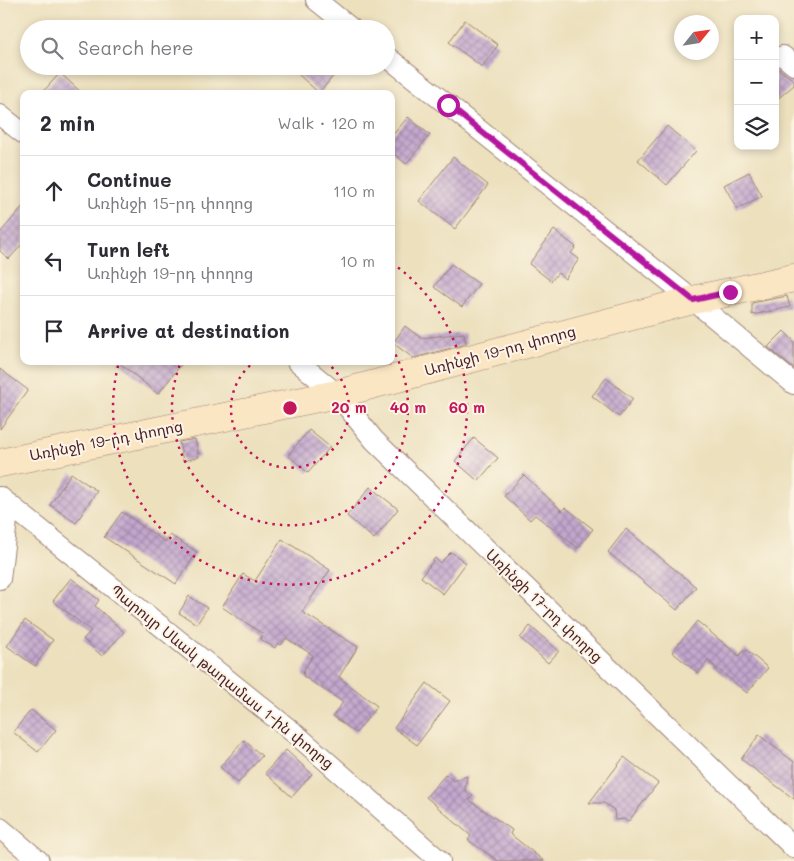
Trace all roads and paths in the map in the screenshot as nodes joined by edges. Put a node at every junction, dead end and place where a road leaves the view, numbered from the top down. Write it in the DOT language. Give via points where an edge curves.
graph roads {
  1 [pos="316,0"];
  2 [pos="341,20"];
  3 [pos="395,63"];
  4 [pos="0,115"];
  5 [pos="20,131"];
  6 [pos="794,278"];
  7 [pos="693,300"];
  8 [pos="302,365"];
  9 [pos="794,384"];
  10 [pos="337,394"];
  11 [pos="0,463"];
  12 [pos="5,501"];
  13 [pos="0,579"];
  14 [pos="0,828"];
  15 [pos="794,848"];
  16 [pos="38,861"];
  17 [pos="440,861"];
  1 -- 2 [label="street"];
  3 -- 7 [label="street"];
  4 -- 5 [label="street"];
  6 -- 7 [label="street, Առինջի 19-րդ փողոց"];
  7 -- 9 [label="street"];
  7 -- 10 [label="street, Առինջի 19-րդ փողոց"];
  8 -- 10 [label="street, Առինջի 17-րդ փողոց"];
  10 -- 11 [label="street, Առինջի 19-րդ փողոց"];
  10 -- 15 [label="street, Առինջի 17-րդ փողոց" via="374,440"];
  12 -- 13 [label="street"];
  12 -- 17 [label="street, Պարույր Սևակ թաղամաս 1-ին փողոց" via="299,737"];
  14 -- 16 [label="street"];
}
